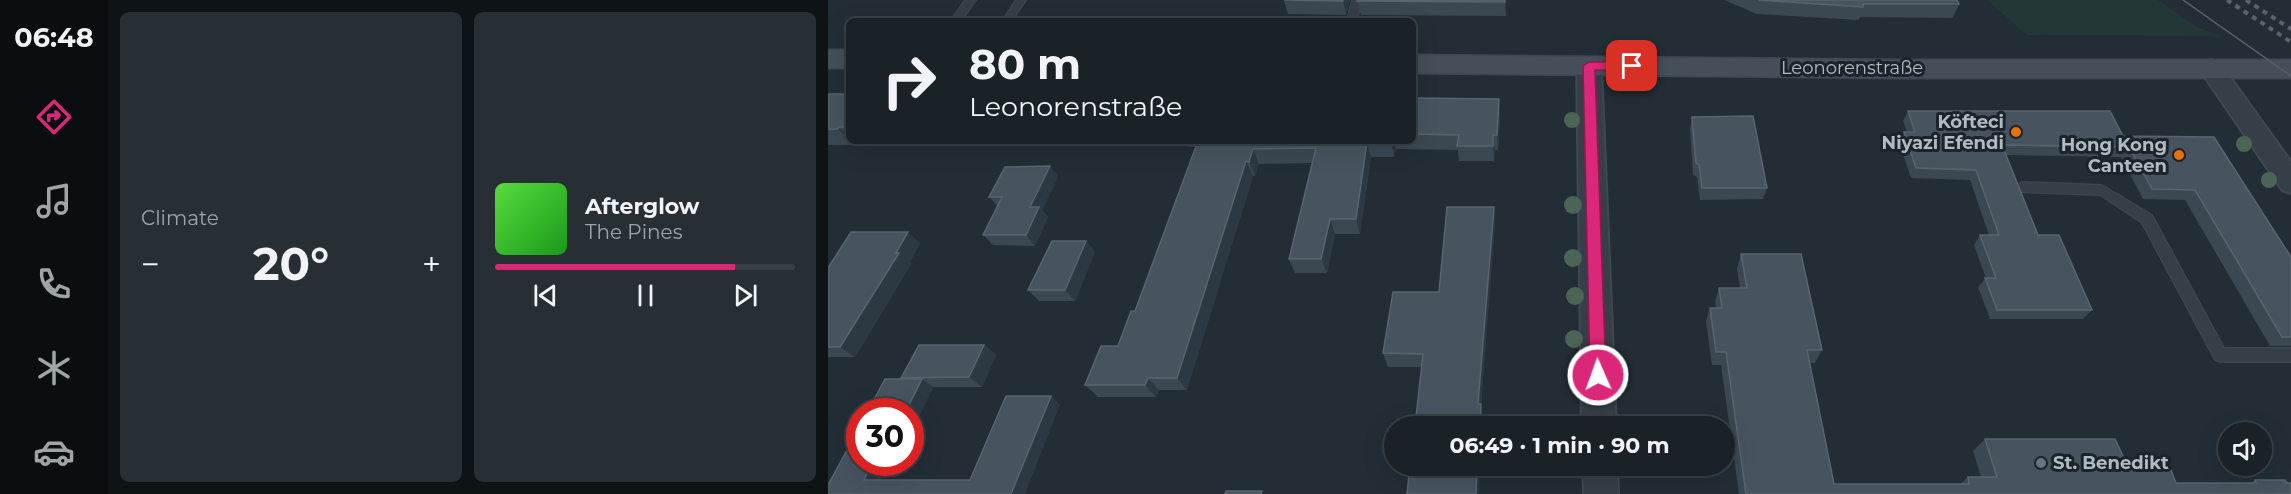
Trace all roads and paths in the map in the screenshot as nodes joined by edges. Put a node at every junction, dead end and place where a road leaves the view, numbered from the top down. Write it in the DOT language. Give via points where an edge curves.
graph roads {
  1 [pos="970,0"];
  2 [pos="1021,0"];
  3 [pos="1357,0"];
  4 [pos="957,18"];
  5 [pos="1009,18"];
  6 [pos="1353,18"];
  7 [pos="828,58"];
  8 [pos="846,59"];
  9 [pos="1416,64"];
  10 [pos="1589,66"];
  11 [pos="2211,68"];
  12 [pos="2291,69"];
  13 [pos="2291,183"];
  14 [pos="2022,187"];
  15 [pos="2291,355"];
  16 [pos="1599,416"];
  17 [pos="1600,476"];
  18 [pos="1601,494"];
  1 -- 4 [label="lane"];
  2 -- 5 [label="lane"];
  3 -- 6 [label="lane"];
  7 -- 8 [label="main road"];
  9 -- 10 [label="main road, Leonorenstraße"];
  10 -- 11 [label="main road, Leonorenstraße"];
  10 -- 16 [label="street"];
  11 -- 12 [label="main road, Leonorenstraße"];
  11 -- 13 [label="street"];
  14 -- 15 [label="lane" via="2102,190 2147,219 2220,355"];
  17 -- 18 [label="street"];
}
